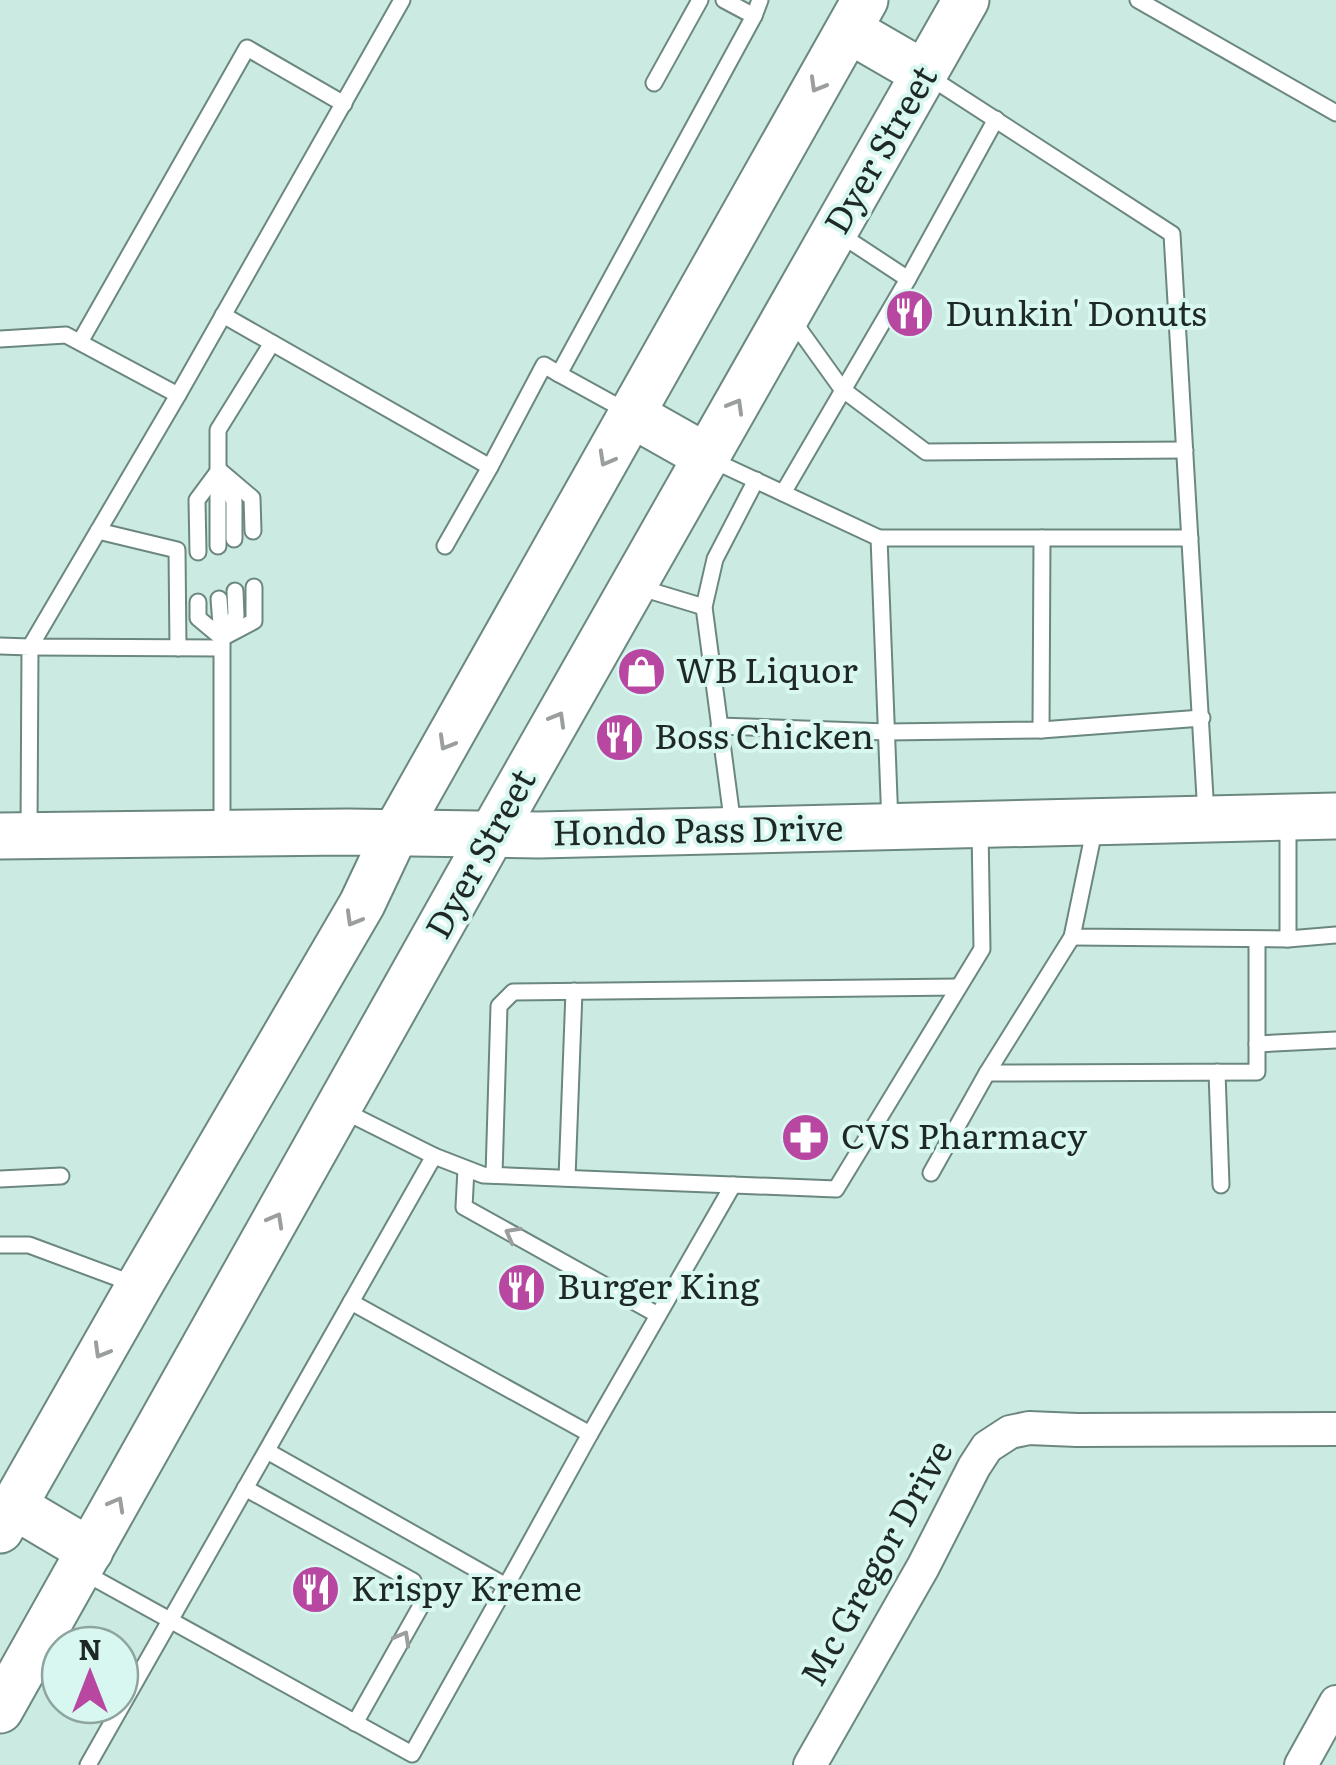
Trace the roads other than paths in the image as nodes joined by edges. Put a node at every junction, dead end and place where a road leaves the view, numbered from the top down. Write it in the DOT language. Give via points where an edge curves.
graph roads {
  1 [pos="402,0"];
  2 [pos="700,0"];
  3 [pos="724,0"];
  4 [pos="760,0"];
  5 [pos="966,0"];
  6 [pos="1138,0"];
  7 [pos="855,9"];
  8 [pos="754,16"];
  9 [pos="925,74"];
  10 [pos="654,83"];
  11 [pos="344,104"];
  12 [pos="1336,113"];
  13 [pos="996,119"];
  14 [pos="835,230"];
  15 [pos="908,279"];
  16 [pos="788,315"];
  17 [pos="224,316"];
  18 [pos="0,339"];
  19 [pos="80,342"];
  20 [pos="272,342"];
  21 [pos="559,374"];
  22 [pos="842,389"];
  23 [pos="178,395"];
  24 [pos="631,414"];
  25 [pos="1186,450"];
  26 [pos="707,458"];
  27 [pos="490,466"];
  28 [pos="219,470"];
  29 [pos="756,480"];
  30 [pos="783,493"];
  31 [pos="98,531"];
  32 [pos="252,531"];
  33 [pos="878,538"];
  34 [pos="1042,538"];
  35 [pos="1190,538"];
  36 [pos="234,539"];
  37 [pos="218,546"];
  38 [pos="445,546"];
  39 [pos="198,552"];
  40 [pos="634,586"];
  41 [pos="254,587"];
  42 [pos="235,591"];
  43 [pos="218,599"];
  44 [pos="198,602"];
  45 [pos="704,608"];
  46 [pos="222,643"];
  47 [pos="0,646"];
  48 [pos="30,647"];
  49 [pos="178,648"];
  50 [pos="1202,718"];
  51 [pos="720,726"];
  52 [pos="1041,730"];
  53 [pos="887,732"];
  54 [pos="1336,816"];
  55 [pos="1288,818"];
  56 [pos="1207,820"];
  57 [pos="1096,822"];
  58 [pos="980,825"];
  59 [pos="890,827"];
  60 [pos="733,830"];
  61 [pos="396,832"];
  62 [pos="222,834"];
  63 [pos="492,834"];
  64 [pos="14,836"];
  65 [pos="1336,935"];
  66 [pos="1072,937"];
  67 [pos="1288,939"];
  68 [pos="1258,940"];
  69 [pos="958,987"];
  70 [pos="574,991"];
  71 [pos="1336,1040"];
  72 [pos="1257,1044"];
  73 [pos="1217,1072"];
  74 [pos="988,1073"];
  75 [pos="339,1108"];
  76 [pos="434,1156"];
  77 [pos="466,1168"];
  78 [pos="931,1173"];
  79 [pos="61,1176"];
  80 [pos="494,1176"];
  81 [pos="567,1178"];
  82 [pos="0,1179"];
  83 [pos="733,1185"];
  84 [pos="1222,1185"];
  85 [pos="0,1245"];
  86 [pos="139,1286"];
  87 [pos="351,1302"];
  88 [pos="658,1315"];
  89 [pos="1336,1428"];
  90 [pos="590,1434"];
  91 [pos="267,1451"];
  92 [pos="245,1488"];
  93 [pos="7,1518"];
  94 [pos="85,1561"];
  95 [pos="506,1586"];
  96 [pos="170,1620"];
  97 [pos="1336,1702"];
  98 [pos="0,1710"];
  99 [pos="356,1723"];
  100 [pos="409,1760"];
  101 [pos="88,1765"];
  102 [pos="810,1765"];
  103 [pos="1301,1765"];
  1 -- 11 [label="lane"];
  2 -- 10 [label="lane"];
  3 -- 8 [label="lane"];
  4 -- 8 [label="lane"];
  5 -- 9 [label="main road, Dyer Street"];
  6 -- 12 [label="lane"];
  7 -- 9 [label="main road"];
  7 -- 24 [label="main road, one-way"];
  8 -- 21 [label="lane"];
  9 -- 13 [label="lane"];
  9 -- 14 [label="main road, Dyer Street"];
  11 -- 17 [label="lane"];
  11 -- 19 [label="lane" via="246,48"];
  13 -- 15 [label="lane"];
  13 -- 25 [label="lane" via="1172,234"];
  14 -- 15 [label="lane"];
  14 -- 16 [label="main road, Dyer Street"];
  15 -- 22 [label="lane"];
  16 -- 22 [label="lane"];
  26 -- 16 [label="main road, Dyer Street, one-way"];
  17 -- 20 [label="lane"];
  17 -- 23 [label="lane"];
  18 -- 19 [label="lane" via="66,335"];
  19 -- 23 [label="lane"];
  20 -- 27 [label="lane"];
  20 -- 28 [label="lane" via="218,430"];
  21 -- 24 [label="lane"];
  21 -- 27 [label="lane" via="544,365"];
  22 -- 25 [label="lane" via="926,452"];
  22 -- 30 [label="lane"];
  23 -- 31 [label="lane"];
  24 -- 26 [label="main road"];
  24 -- 61 [label="main road, one-way"];
  25 -- 35 [label="lane"];
  26 -- 29 [label="lane"];
  26 -- 40 [label="main road, Dyer Street"];
  27 -- 38 [label="lane"];
  28 -- 32 [label="lane" via="252,498"];
  28 -- 36 [label="lane" via="234,501"];
  28 -- 37 [label="lane"];
  28 -- 39 [label="lane" via="197,500"];
  29 -- 30 [label="lane"];
  29 -- 45 [label="lane" via="714,559"];
  30 -- 33 [label="lane"];
  31 -- 48 [label="lane"];
  31 -- 49 [label="lane" via="177,550"];
  33 -- 34 [label="lane"];
  33 -- 53 [label="lane"];
  34 -- 35 [label="lane"];
  34 -- 52 [label="lane"];
  35 -- 50 [label="lane"];
  40 -- 45 [label="lane"];
  63 -- 40 [label="main road, Dyer Street, one-way"];
  41 -- 46 [label="lane" via="254,621"];
  42 -- 46 [label="lane" via="236,616"];
  43 -- 46 [label="lane"];
  44 -- 46 [label="lane" via="198,618"];
  45 -- 51 [label="lane"];
  46 -- 49 [label="lane"];
  46 -- 62 [label="lane"];
  47 -- 48 [label="lane"];
  48 -- 49 [label="lane"];
  48 -- 64 [label="lane"];
  50 -- 52 [label="lane"];
  50 -- 56 [label="lane"];
  51 -- 53 [label="lane"];
  51 -- 60 [label="lane"];
  52 -- 53 [label="lane"];
  53 -- 59 [label="lane"];
  54 -- 55 [label="main road, Hondo Pass Drive"];
  55 -- 56 [label="main road, Hondo Pass Drive"];
  55 -- 67 [label="lane"];
  56 -- 57 [label="main road, Hondo Pass Drive"];
  57 -- 58 [label="main road, Hondo Pass Drive"];
  57 -- 66 [label="lane"];
  58 -- 59 [label="main road, Hondo Pass Drive"];
  58 -- 69 [label="lane" via="982,949"];
  59 -- 60 [label="main road, Hondo Pass Drive"];
  60 -- 63 [label="main road, Hondo Pass Drive"];
  61 -- 62 [label="main road, Hondo Pass Drive"];
  61 -- 63 [label="main road, Hondo Pass Drive"];
  61 -- 86 [label="main road, one-way" via="353,920"];
  62 -- 64 [label="main road, Hondo Pass Drive"];
  63 -- 75 [label="main road, Dyer Street"];
  65 -- 67 [label="lane"];
  66 -- 68 [label="lane"];
  66 -- 74 [label="lane"];
  67 -- 68 [label="lane"];
  68 -- 72 [label="lane"];
  69 -- 70 [label="lane"];
  69 -- 83 [label="lane" via="836,1189"];
  70 -- 80 [label="lane" via="513,992 499,1006"];
  70 -- 81 [label="lane"];
  71 -- 72 [label="lane"];
  72 -- 73 [label="lane" via="1258,1072"];
  73 -- 74 [label="lane"];
  73 -- 84 [label="lane"];
  74 -- 78 [label="lane"];
  75 -- 76 [label="lane"];
  94 -- 75 [label="main road, Dyer Street, one-way"];
  76 -- 77 [label="lane"];
  76 -- 87 [label="lane"];
  77 -- 80 [label="lane"];
  88 -- 77 [label="lane, one-way" via="464,1206"];
  79 -- 82 [label="lane"];
  80 -- 81 [label="lane"];
  81 -- 83 [label="lane"];
  83 -- 88 [label="lane"];
  85 -- 86 [label="lane" via="30,1245"];
  86 -- 93 [label="main road, one-way"];
  87 -- 90 [label="lane"];
  87 -- 91 [label="lane"];
  88 -- 90 [label="lane"];
  89 -- 102 [label="street, Mc Gregor Drive" via="1010,1432 974,1467"];
  90 -- 95 [label="lane"];
  91 -- 92 [label="lane"];
  91 -- 95 [label="lane"];
  92 -- 96 [label="lane"];
  99 -- 92 [label="lane, one-way" via="422,1604 413,1581"];
  93 -- 94 [label="main road"];
  94 -- 96 [label="lane"];
  94 -- 98 [label="main road, Dyer Street"];
  95 -- 100 [label="lane"];
  96 -- 99 [label="lane"];
  96 -- 101 [label="lane"];
  97 -- 103 [label="street"];
  99 -- 100 [label="lane"];
}
